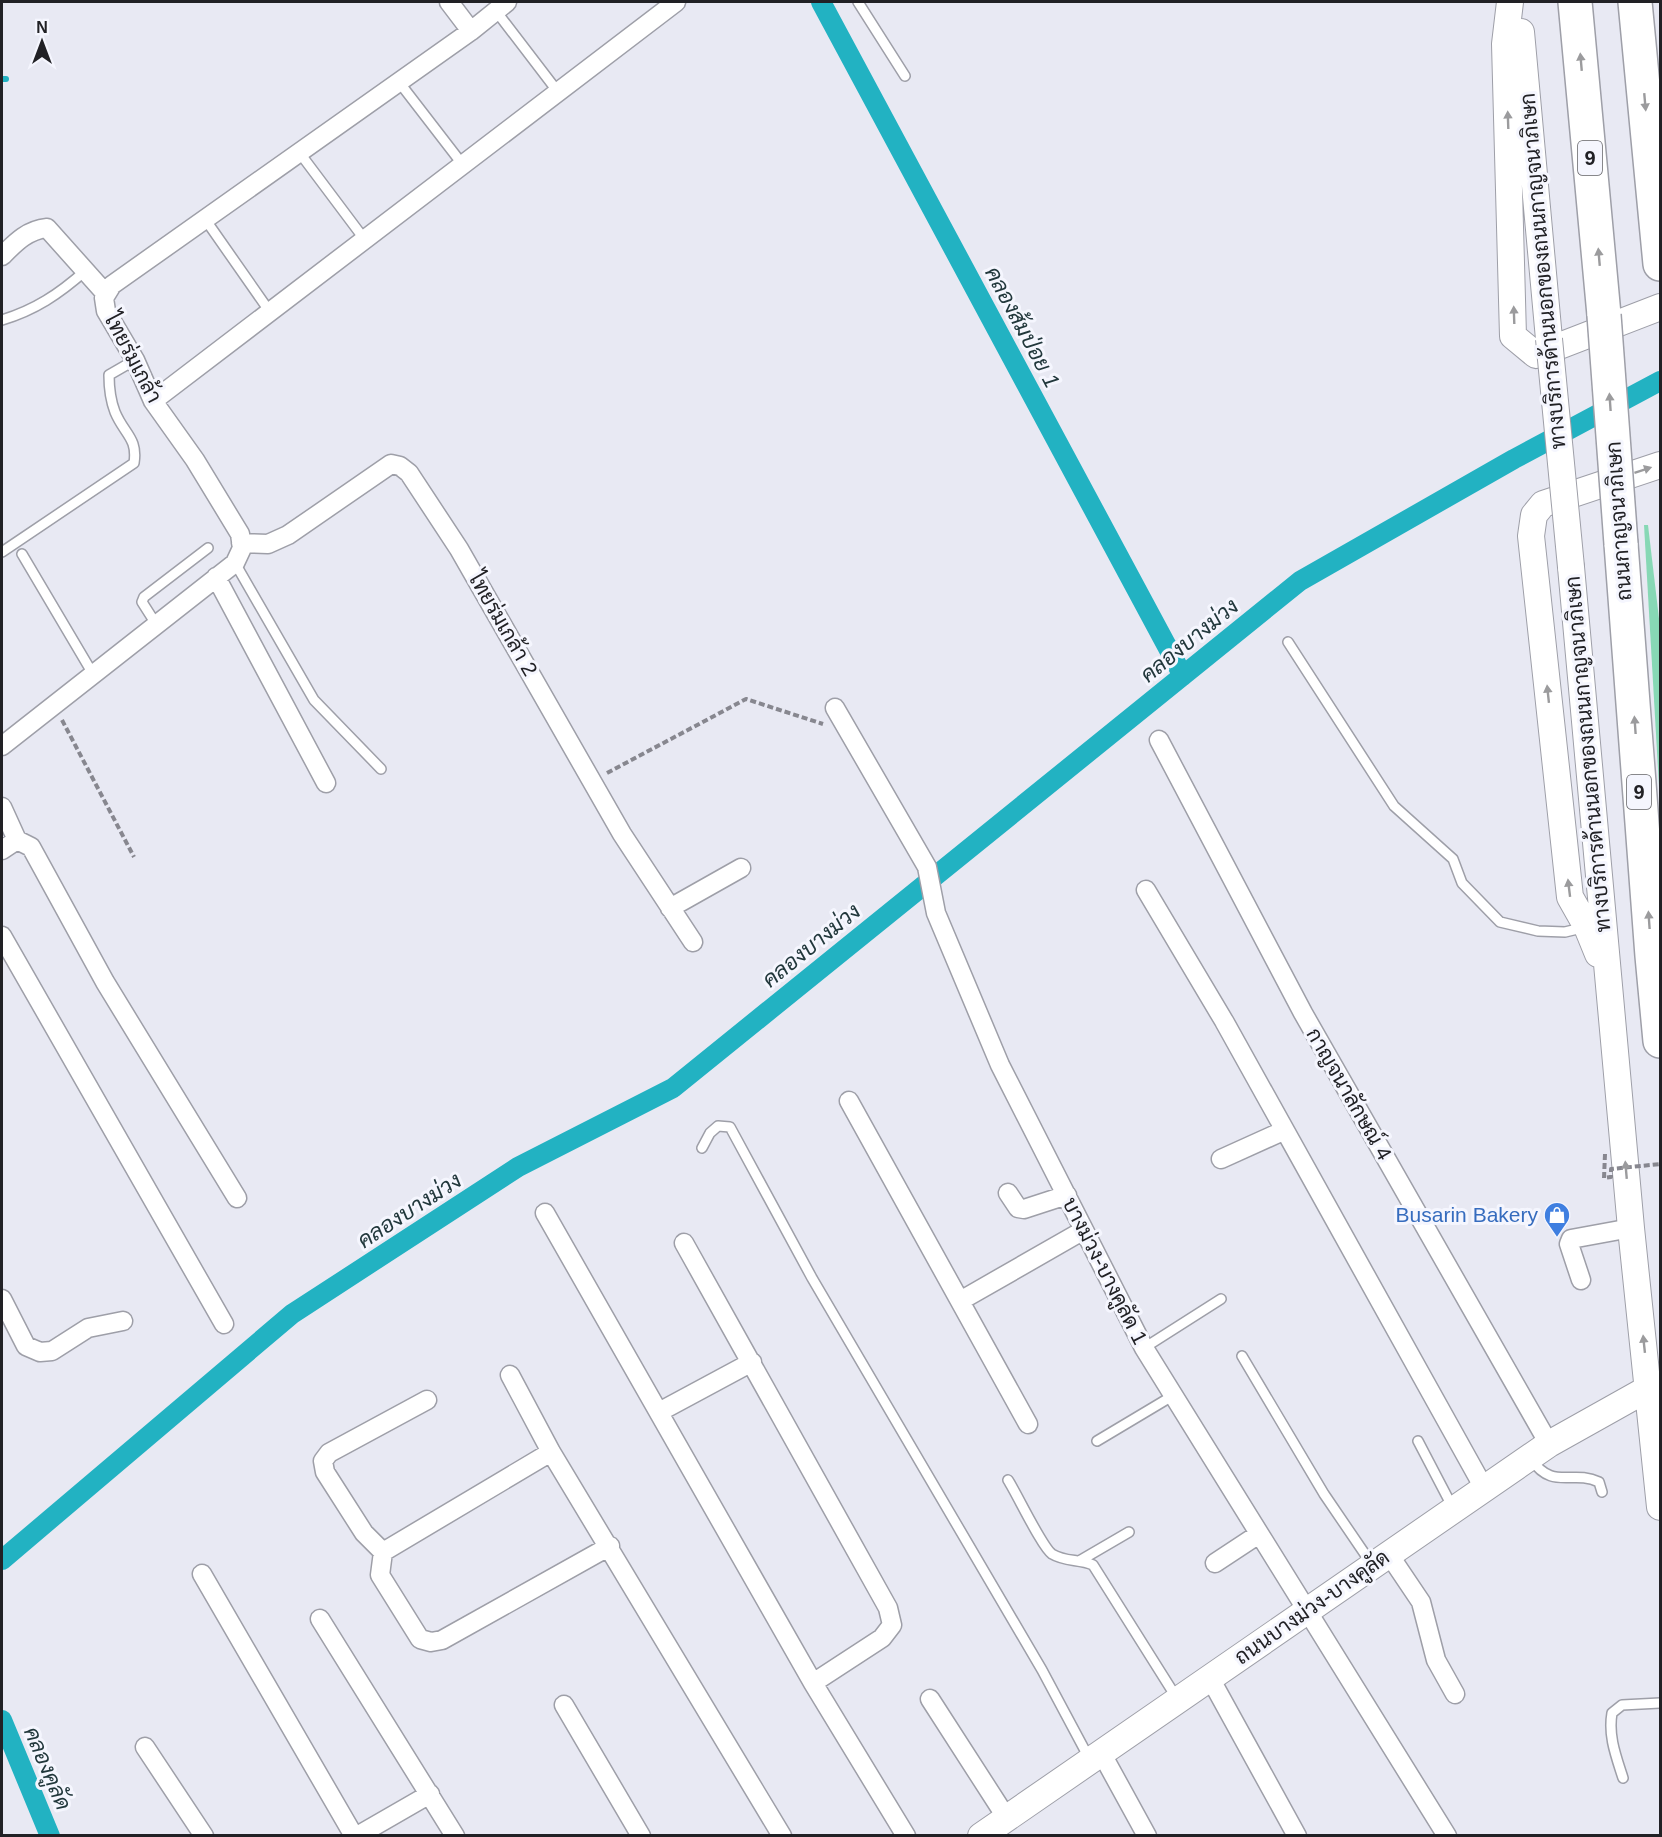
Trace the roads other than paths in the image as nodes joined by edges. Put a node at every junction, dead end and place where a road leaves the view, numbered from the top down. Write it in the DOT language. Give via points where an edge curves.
graph roads {
  1 [pos="449,2"];
  2 [pos="676,2"];
  3 [pos="858,2"];
  4 [pos="1510,2"];
  5 [pos="1518,2"];
  6 [pos="1575,2"];
  7 [pos="1635,2"];
  8 [pos="502,6"];
  9 [pos="471,31"];
  10 [pos="905,76"];
  11 [pos="399,82"];
  12 [pos="558,92"];
  13 [pos="299,152"];
  14 [pos="463,165"];
  15 [pos="205,219"];
  16 [pos="365,240"];
  17 [pos="2,256"];
  18 [pos="1660,264"];
  19 [pos="84,271"];
  20 [pos="106,294"];
  21 [pos="1660,308"];
  22 [pos="270,312"];
  23 [pos="2,320"];
  24 [pos="135,360"];
  25 [pos="153,401"];
  26 [pos="1660,465"];
  27 [pos="241,543"];
  28 [pos="208,548"];
  29 [pos="2,552"];
  30 [pos="22,554"];
  31 [pos="235,562"];
  32 [pos="216,577"];
  33 [pos="156,624"];
  34 [pos="1288,642"];
  35 [pos="93,674"];
  36 [pos="835,708"];
  37 [pos="1160,740"];
  38 [pos="2,746"];
  39 [pos="381,769"];
  40 [pos="326,783"];
  41 [pos="2,807"];
  42 [pos="17,840"];
  43 [pos="2,850"];
  44 [pos="741,868"];
  45 [pos="1146,890"];
  46 [pos="670,908"];
  47 [pos="1587,927"];
  48 [pos="2,936"];
  49 [pos="693,942"];
  50 [pos="1608,980"];
  51 [pos="1660,1041"];
  52 [pos="849,1101"];
  53 [pos="1283,1131"];
  54 [pos="702,1148"];
  55 [pos="1221,1159"];
  56 [pos="1008,1193"];
  57 [pos="1066,1195"];
  58 [pos="237,1198"];
  59 [pos="545,1213"];
  60 [pos="1631,1228"];
  61 [pos="1084,1230"];
  62 [pos="684,1243"];
  63 [pos="1581,1281"];
  64 [pos="2,1299"];
  65 [pos="1221,1299"];
  66 [pos="960,1301"];
  67 [pos="123,1321"];
  68 [pos="224,1324"];
  69 [pos="1144,1348"];
  70 [pos="1242,1356"];
  71 [pos="752,1362"];
  72 [pos="510,1375"];
  73 [pos="1649,1388"];
  74 [pos="1174,1395"];
  75 [pos="428,1400"];
  76 [pos="659,1412"];
  77 [pos="1028,1424"];
  78 [pos="1097,1441"];
  79 [pos="1418,1441"];
  80 [pos="1539,1450"];
  81 [pos="551,1452"];
  82 [pos="1008,1480"];
  83 [pos="1484,1488"];
  84 [pos="1602,1492"];
  85 [pos="1660,1507"];
  86 [pos="1454,1509"];
  87 [pos="1129,1532"];
  88 [pos="1259,1534"];
  89 [pos="609,1546"];
  90 [pos="382,1552"];
  91 [pos="1380,1559"];
  92 [pos="1081,1560"];
  93 [pos="1215,1563"];
  94 [pos="202,1574"];
  95 [pos="1306,1611"];
  96 [pos="320,1619"];
  97 [pos="1210,1678"];
  98 [pos="813,1683"];
  99 [pos="1455,1694"];
  100 [pos="930,1700"];
  101 [pos="1178,1700"];
  102 [pos="1660,1703"];
  103 [pos="564,1705"];
  104 [pos="145,1747"];
  105 [pos="1096,1758"];
  106 [pos="1623,1778"];
  107 [pos="430,1794"];
  108 [pos="995,1829"];
  109 [pos="204,1836"];
  110 [pos="356,1836"];
  111 [pos="455,1836"];
  112 [pos="642,1836"];
  113 [pos="782,1836"];
  114 [pos="906,1836"];
  115 [pos="1148,1836"];
  116 [pos="1297,1836"];
  117 [pos="1447,1836"];
  1 -- 9 [label="street"];
  2 -- 12 [label="street"];
  3 -- 10 [label="lane"];
  21 -- 4 [label="main road, one-way" via="1536,355 1513,336 1505,44"];
  5 -- 50 [label="main road, ทางบริการด้านนอกของถนนกาญจนาภิเษก, bridge"];
  51 -- 6 [label="highway, ถนนกาญจนาภิเษก / 9, one-way, bridge" via="1604,315"];
  7 -- 18 [label="highway, one-way"];
  8 -- 9 [label="street, ไทยร่มเกล้า"];
  8 -- 12 [label="lane"];
  9 -- 11 [label="street, ไทยร่มเกล้า"];
  11 -- 13 [label="street, ไทยร่มเกล้า"];
  11 -- 14 [label="lane"];
  12 -- 14 [label="street"];
  13 -- 15 [label="street, ไทยร่มเกล้า"];
  13 -- 16 [label="lane"];
  14 -- 16 [label="street"];
  15 -- 20 [label="street, ไทยร่มเกล้า" via="112,285"];
  15 -- 22 [label="lane"];
  16 -- 22 [label="street"];
  17 -- 19 [label="street" via="21,237 47,228"];
  19 -- 20 [label="street"];
  19 -- 23 [label="lane" via="60,293 29,312"];
  20 -- 24 [label="street, ไทยร่มเกล้า" via="106,311"];
  22 -- 25 [label="street"];
  24 -- 25 [label="street, ไทยร่มเกล้า"];
  24 -- 29 [label="lane" via="109,375 109,394 115,411 136,448 134,463"];
  25 -- 27 [label="street, ไทยร่มเกล้า" via="195,460 240,534"];
  47 -- 26 [label="main road, one-way" via="1570,897 1531,536 1534,515 1543,504"];
  27 -- 31 [label="street"];
  27 -- 46 [label="street, ไทยร่มเกล้า 2" via="268,544 288,535 391,464 409,473 459,549 592,782"];
  28 -- 33 [label="lane" via="144,597 142,603"];
  30 -- 35 [label="lane"];
  31 -- 32 [label="street"];
  31 -- 39 [label="lane" via="314,700"];
  32 -- 33 [label="street"];
  32 -- 40 [label="street"];
  33 -- 35 [label="street"];
  34 -- 47 [label="lane" via="1394,806 1453,859 1462,883 1500,922 1538,931 1564,932"];
  35 -- 38 [label="street"];
  36 -- 57 [label="street, บางม่วง-บางคูลัด 1" via="927,867 936,914 1000,1065"];
  37 -- 80 [label="street, กาญจนาลักษณ์ 4"];
  41 -- 42 [label="street"];
  42 -- 43 [label="street"];
  42 -- 58 [label="street" via="31,847 105,982"];
  44 -- 46 [label="street"];
  45 -- 53 [label="street" via="1224,1021"];
  46 -- 49 [label="street, ไทยร่มเกล้า 2"];
  47 -- 50 [label="main road"];
  48 -- 68 [label="street"];
  60 -- 50 [label="main road, ทางบริการด้านนอกของถนนกาญจนาภิเษก, one-way"];
  52 -- 66 [label="street"];
  53 -- 55 [label="street"];
  53 -- 83 [label="street"];
  54 -- 105 [label="lane" via="718,1126 730,1126 812,1278"];
  56 -- 57 [label="street" via="1018,1208 1024,1209"];
  57 -- 61 [label="street, บางม่วง-บางคูลัด 1"];
  59 -- 76 [label="street"];
  60 -- 63 [label="street" via="1571,1239 1569,1244"];
  73 -- 60 [label="main road, ทางบริการด้านนอกของถนนกาญจนาภิเษก, one-way"];
  61 -- 66 [label="street"];
  61 -- 69 [label="street, บางม่วง-บางคูลัด 1"];
  62 -- 71 [label="street"];
  64 -- 67 [label="street" via="26,1346 40,1352 52,1351 88,1328"];
  65 -- 69 [label="lane"];
  66 -- 77 [label="street"];
  69 -- 74 [label="street, บางม่วง-บางคูลัด 1"];
  70 -- 91 [label="lane" via="1324,1494"];
  71 -- 76 [label="street"];
  71 -- 98 [label="street" via="888,1608 892,1625 882,1638"];
  72 -- 81 [label="street"];
  73 -- 80 [label="main road, ถนนบางม่วง-บางคูลัด"];
  73 -- 85 [label="main road, ทางบริการด้านนอกของถนนกาญจนาภิเษก"];
  74 -- 78 [label="lane"];
  74 -- 88 [label="street, บางม่วง-บางคูลัด 1"];
  75 -- 90 [label="street" via="329,1453 324,1461 325,1472 364,1533"];
  76 -- 98 [label="street"];
  79 -- 86 [label="lane"];
  80 -- 83 [label="main road, ถนนบางม่วง-บางคูลัด"];
  80 -- 84 [label="lane" via="1539,1471 1551,1477 1591,1478 1599,1482"];
  81 -- 89 [label="street"];
  81 -- 90 [label="street"];
  82 -- 92 [label="lane" via="1050,1553 1065,1560"];
  83 -- 86 [label="main road, ถนนบางม่วง-บางคูลัด"];
  86 -- 91 [label="main road, ถนนบางม่วง-บางคูลัด"];
  87 -- 92 [label="lane"];
  88 -- 93 [label="street"];
  88 -- 95 [label="street, บางม่วง-บางคูลัด 1"];
  89 -- 90 [label="street" via="442,1640 431,1642 420,1639 380,1575"];
  89 -- 113 [label="street"];
  91 -- 95 [label="main road, ถนนบางม่วง-บางคูลัด"];
  91 -- 99 [label="street" via="1421,1602 1436,1660"];
  92 -- 101 [label="lane" via="1093,1565"];
  94 -- 110 [label="street"];
  95 -- 97 [label="main road, ถนนบางม่วง-บางคูลัด"];
  95 -- 117 [label="street, บางม่วง-บางคูลัด 1"];
  96 -- 107 [label="street"];
  97 -- 101 [label="main road, ถนนบางม่วง-บางคูลัด"];
  97 -- 116 [label="street"];
  98 -- 114 [label="street"];
  100 -- 108 [label="street"];
  101 -- 105 [label="main road, ถนนบางม่วง-บางคูลัด"];
  102 -- 106 [label="lane" via="1622,1705 1612,1713 1612,1747"];
  103 -- 112 [label="street"];
  104 -- 109 [label="street"];
  105 -- 108 [label="main road, ถนนบางม่วง-บางคูลัด"];
  105 -- 115 [label="street"];
  107 -- 110 [label="street"];
  107 -- 111 [label="street"];
}
